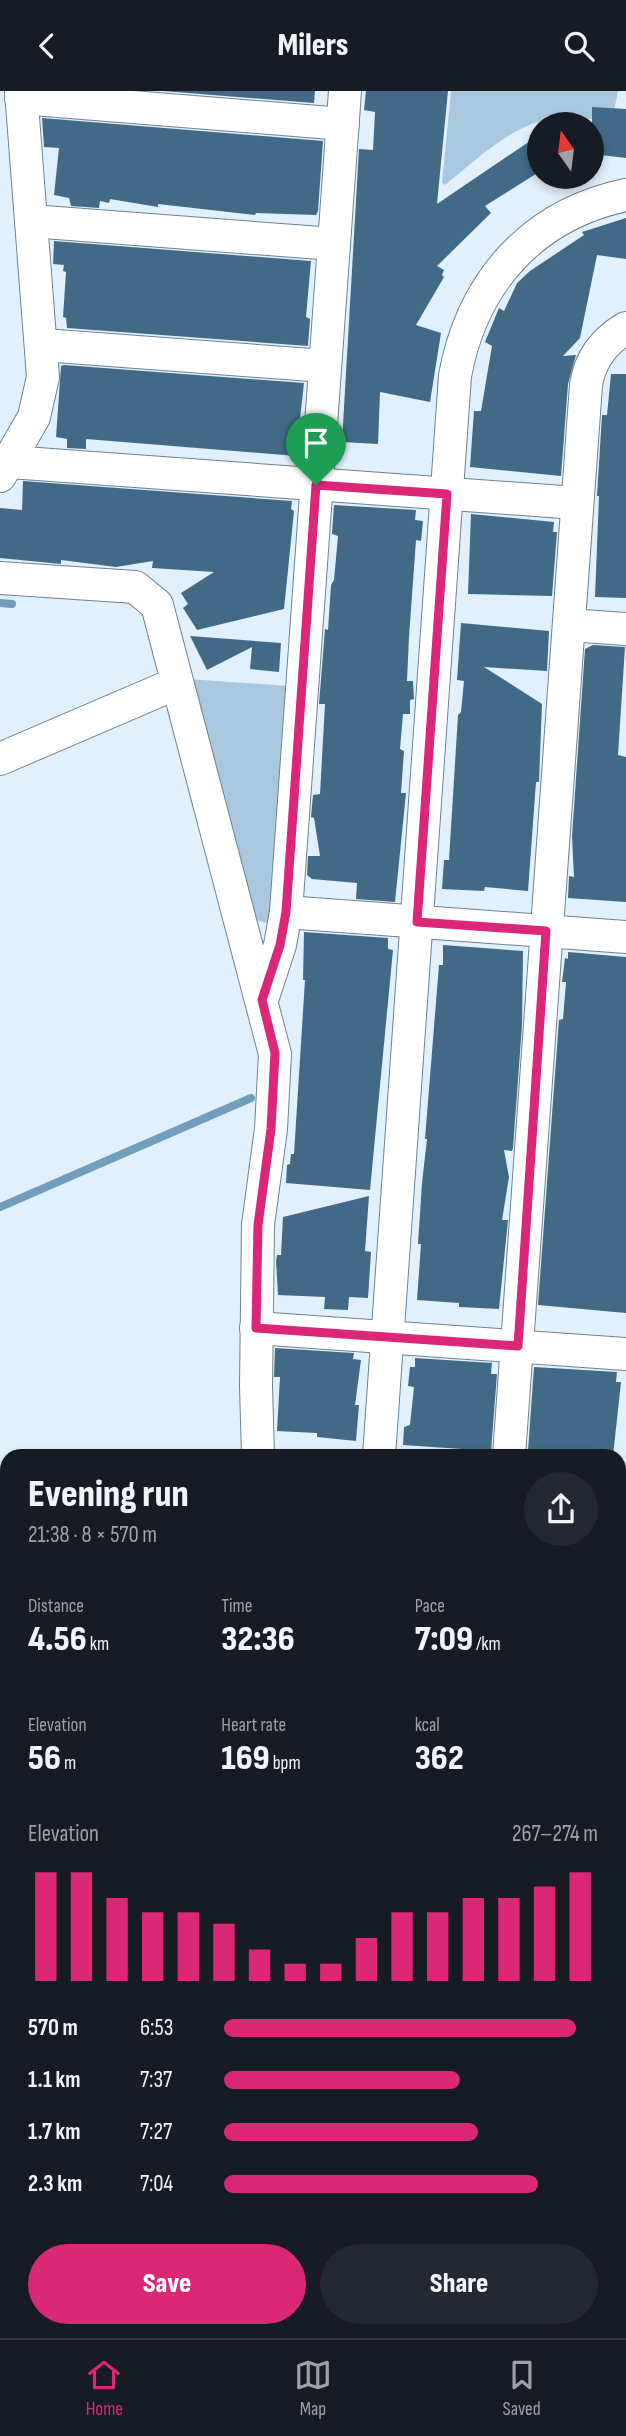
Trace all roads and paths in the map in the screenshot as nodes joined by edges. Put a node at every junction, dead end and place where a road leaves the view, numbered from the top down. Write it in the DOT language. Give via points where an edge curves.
graph roads {
  1 [pos="345,91"];
  2 [pos="21,94"];
  3 [pos="343,124"];
  4 [pos="626,195"];
  5 [pos="32,221"];
  6 [pos="334,244"];
  7 [pos="626,328"];
  8 [pos="43,345"];
  9 [pos="325,366"];
  10 [pos="5,469"];
  11 [pos="316,485"];
  12 [pos="447,494"];
  13 [pos="576,503"];
  14 [pos="0,578"];
  15 [pos="569,625"];
  16 [pos="626,629"];
  17 [pos="177,683"];
  18 [pos="0,759"];
  19 [pos="286,912"];
  20 [pos="417,922"];
  21 [pos="546,931"];
  22 [pos="626,937"];
  23 [pos="262,1000"];
  24 [pos="256,1328"];
  25 [pos="387,1336"];
  26 [pos="518,1346"];
  27 [pos="626,1355"];
  28 [pos="258,1449"];
  29 [pos="379,1449"];
  30 [pos="510,1449"];
  1 -- 3 [label="street"];
  2 -- 3 [label="street"];
  2 -- 5 [label="street"];
  3 -- 6 [label="street"];
  4 -- 12 [label="street" via="587,206 540,233 486,289 459,352"];
  5 -- 6 [label="street"];
  5 -- 8 [label="street"];
  6 -- 9 [label="street"];
  7 -- 13 [label="street" via="604,345 588,372"];
  8 -- 9 [label="street"];
  8 -- 10 [label="street" via="41,396"];
  9 -- 11 [label="street"];
  10 -- 11 [label="street"];
  11 -- 12 [label="street"];
  11 -- 19 [label="street"];
  12 -- 13 [label="street"];
  12 -- 20 [label="street"];
  13 -- 15 [label="street"];
  14 -- 17 [label="street" via="135,587 157,605"];
  15 -- 16 [label="street"];
  15 -- 21 [label="street"];
  17 -- 18 [label="street"];
  17 -- 23 [label="street"];
  19 -- 20 [label="street"];
  19 -- 23 [label="street"];
  20 -- 21 [label="street"];
  20 -- 25 [label="street"];
  21 -- 22 [label="street"];
  21 -- 26 [label="street"];
  23 -- 24 [label="street" via="275,1053 258,1225"];
  24 -- 25 [label="street"];
  24 -- 28 [label="street"];
  25 -- 26 [label="street"];
  25 -- 29 [label="street"];
  26 -- 27 [label="street"];
  26 -- 30 [label="street"];
}
